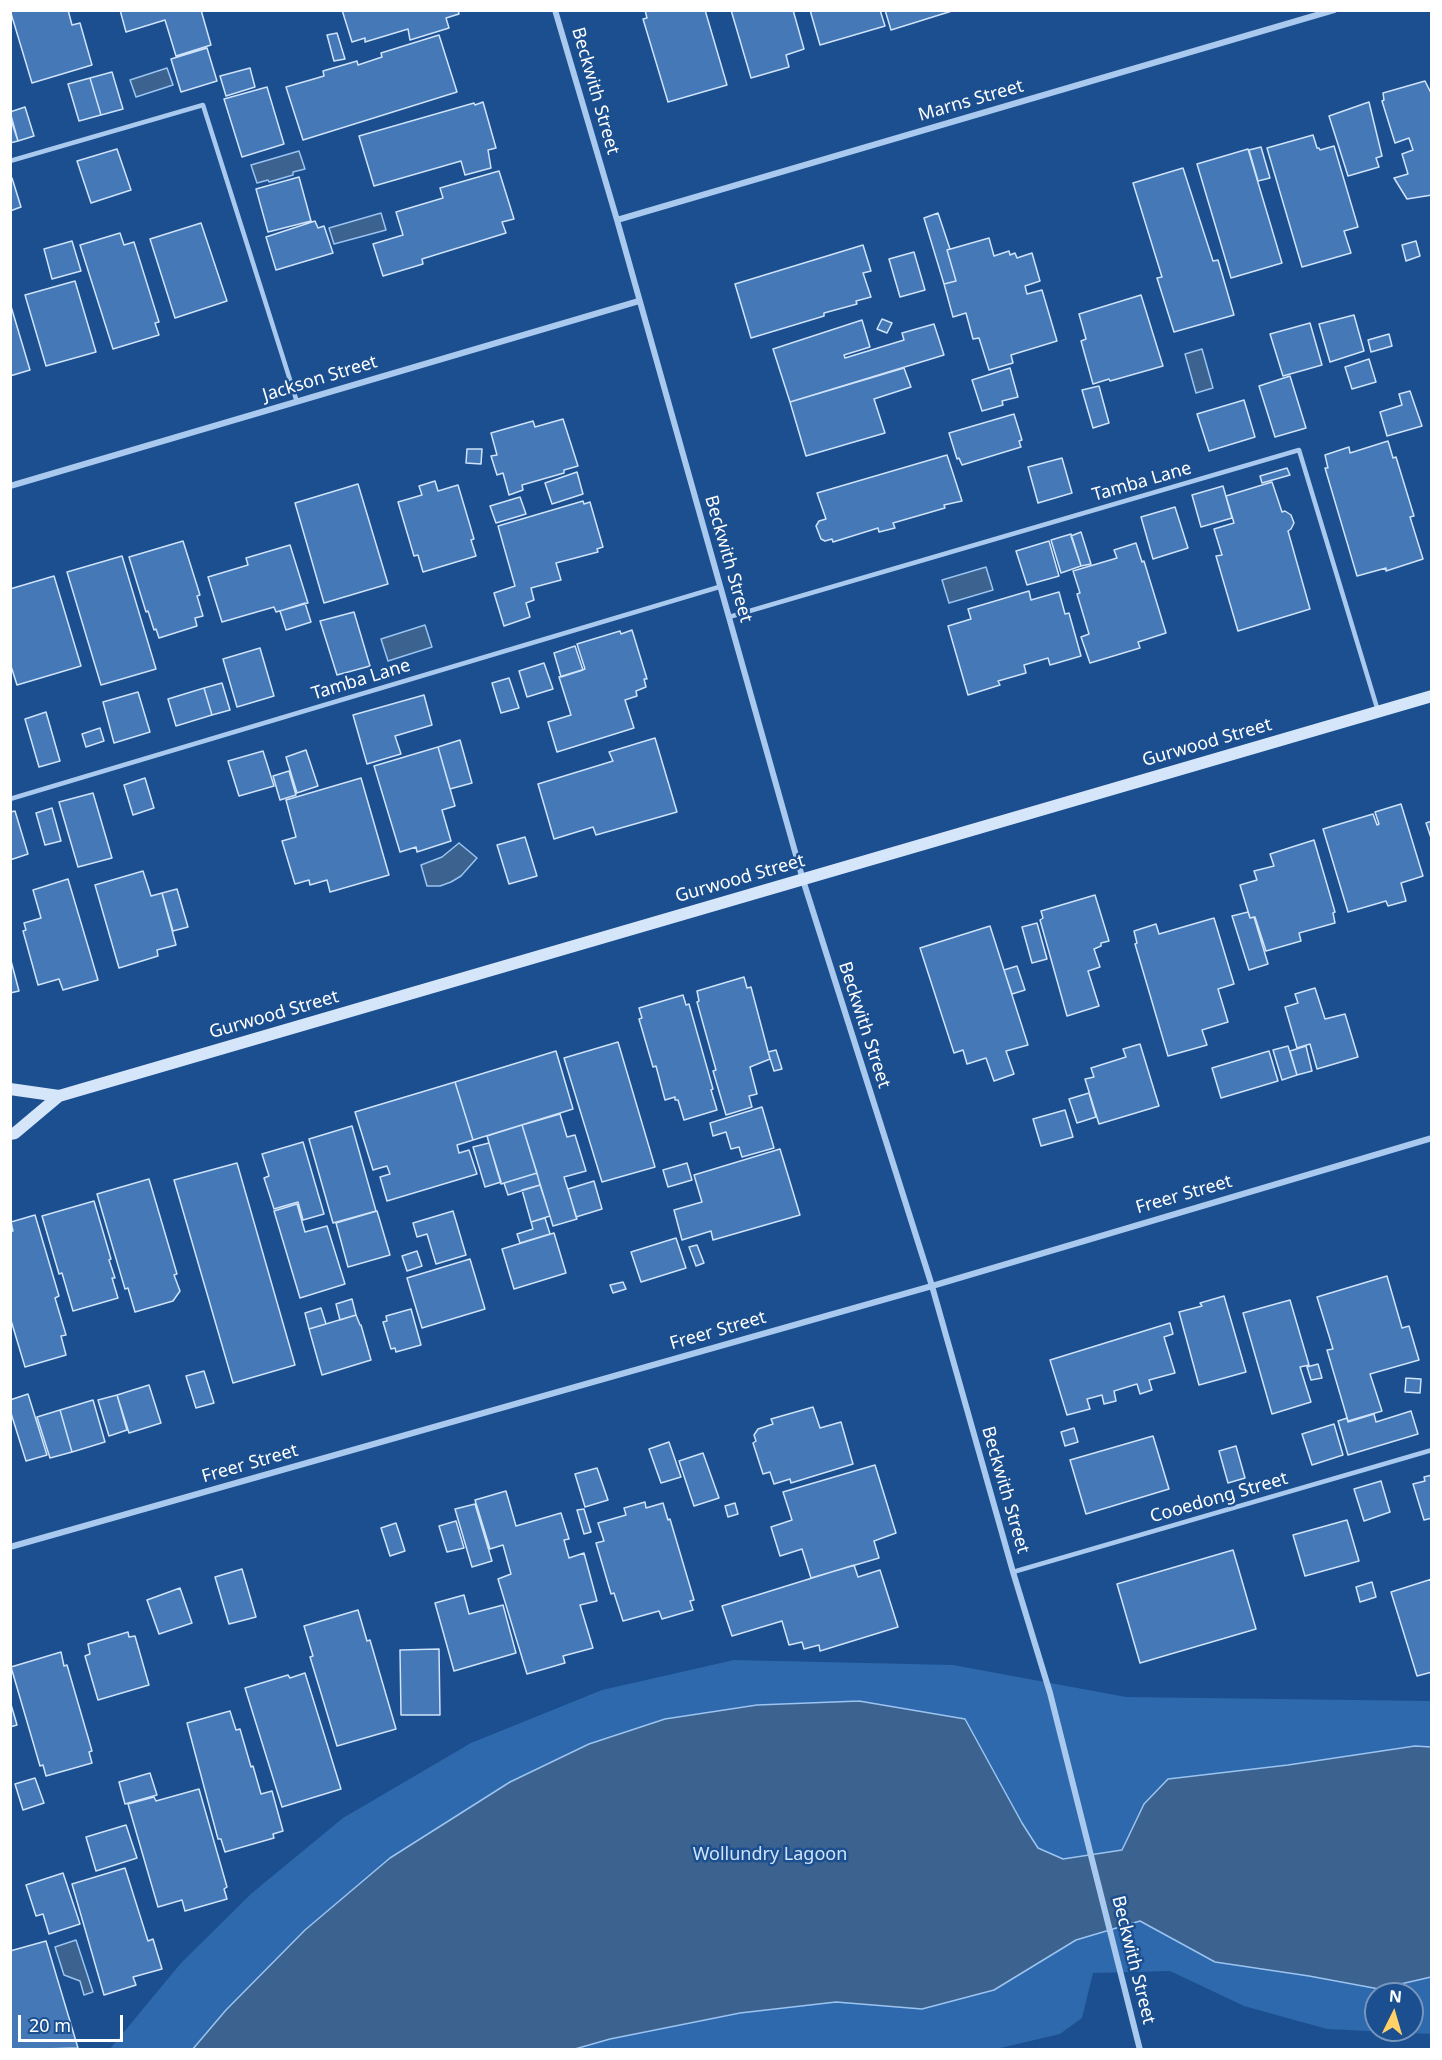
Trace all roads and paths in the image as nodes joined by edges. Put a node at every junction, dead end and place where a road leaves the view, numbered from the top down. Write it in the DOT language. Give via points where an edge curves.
graph roads {
  1 [pos="555,10"];
  2 [pos="1334,10"];
  3 [pos="10,161"];
  4 [pos="617,220"];
  5 [pos="639,301"];
  6 [pos="297,402"];
  7 [pos="10,486"];
  8 [pos="719,587"];
  9 [pos="729,617"];
  10 [pos="1431,696"];
  11 [pos="1378,712"];
  12 [pos="10,799"];
  13 [pos="803,880"];
  14 [pos="10,1089"];
  15 [pos="59,1096"];
  16 [pos="10,1134"];
  17 [pos="1431,1138"];
  18 [pos="932,1286"];
  19 [pos="1431,1450"];
  20 [pos="10,1547"];
  21 [pos="1013,1572"];
  22 [pos="1140,2049"];
  1 -- 4 [label="street, Beckwith Street"];
  2 -- 4 [label="street, Marns Street"];
  3 -- 6 [label="lane" via="203,105"];
  4 -- 5 [label="street, Beckwith Street"];
  5 -- 6 [label="street, Jackson Street"];
  5 -- 8 [label="street, Beckwith Street"];
  6 -- 7 [label="street, Jackson Street"];
  8 -- 9 [label="street, Beckwith Street"];
  8 -- 12 [label="lane, Tamba Lane"];
  9 -- 11 [label="lane, Tamba Lane" via="1299,450"];
  9 -- 13 [label="street, Beckwith Street"];
  10 -- 11 [label="main road, Gurwood Street"];
  11 -- 13 [label="main road, Gurwood Street"];
  13 -- 15 [label="main road, Gurwood Street"];
  13 -- 18 [label="street, Beckwith Street"];
  14 -- 15 [label="main road, Gurwood Street"];
  15 -- 16 [label="main road, Gurwood Street"];
  17 -- 18 [label="street, Freer Street"];
  18 -- 20 [label="street, Freer Street"];
  18 -- 21 [label="street, Beckwith Street"];
  19 -- 21 [label="lane, Cooedong Street"];
  21 -- 22 [label="street, Beckwith Street" via="1050,1693"];
}
